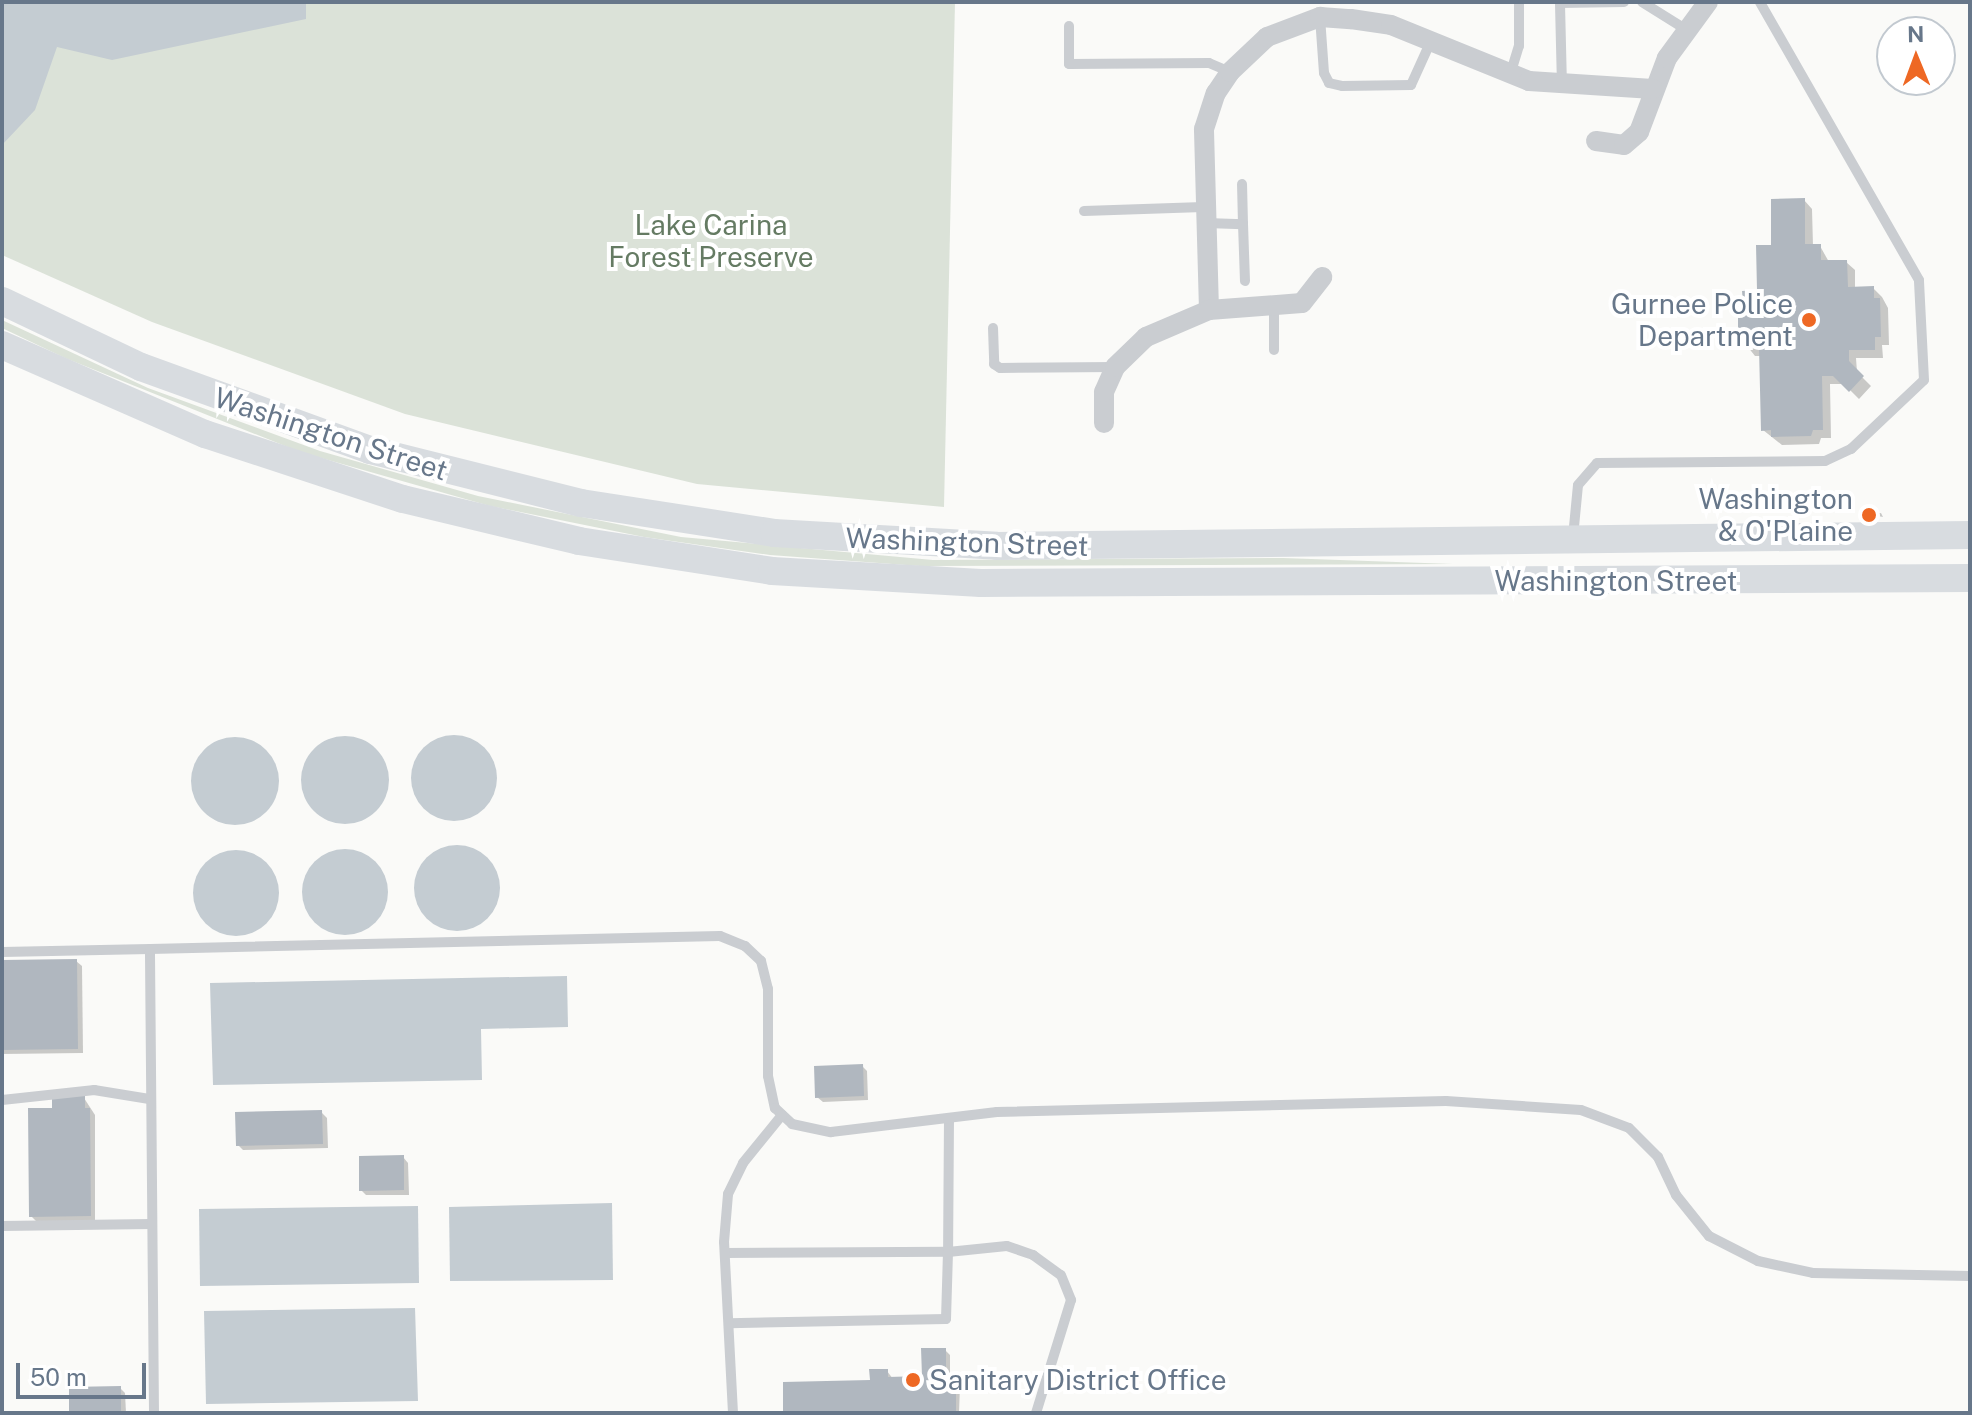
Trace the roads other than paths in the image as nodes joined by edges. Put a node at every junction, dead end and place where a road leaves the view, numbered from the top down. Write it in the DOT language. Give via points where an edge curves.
graph roads {
  1 [pos="1519,2"];
  2 [pos="1624,2"];
  3 [pos="1642,2"];
  4 [pos="1708,2"];
  5 [pos="1760,2"];
  6 [pos="1319,10"];
  7 [pos="1069,26"];
  8 [pos="1685,29"];
  9 [pos="1432,40"];
  10 [pos="1230,72"];
  11 [pos="1510,75"];
  12 [pos="1562,86"];
  13 [pos="1653,89"];
  14 [pos="1596,141"];
  15 [pos="1242,184"];
  16 [pos="1084,211"];
  17 [pos="1204,215"];
  18 [pos="1243,224"];
  19 [pos="1322,277"];
  20 [pos="1245,281"];
  21 [pos="2,301"];
  22 [pos="1274,306"];
  23 [pos="1209,310"];
  24 [pos="993,328"];
  25 [pos="2,345"];
  26 [pos="1274,350"];
  27 [pos="1115,367"];
  28 [pos="1104,423"];
  29 [pos="1970,535"];
  30 [pos="1573,539"];
  31 [pos="1970,578"];
  32 [pos="150,949"];
  33 [pos="2,952"];
  34 [pos="149,1099"];
  35 [pos="2,1100"];
  36 [pos="782,1115"];
  37 [pos="949,1118"];
  38 [pos="151,1224"];
  39 [pos="2,1226"];
  40 [pos="948,1252"];
  41 [pos="725,1253"];
  42 [pos="1970,1276"];
  43 [pos="729,1323"];
  44 [pos="154,1413"];
  45 [pos="733,1413"];
  46 [pos="1036,1413"];
  1 -- 11 [label="lane" via="1519,46"];
  2 -- 12 [label="lane" via="1560,3"];
  3 -- 8 [label="lane"];
  4 -- 8 [label="street"];
  5 -- 30 [label="lane" via="1919,280 1924,380 1851,449 1825,461 1597,463 1578,485"];
  6 -- 9 [label="street"];
  6 -- 9 [label="lane" via="1329,83 1411,85"];
  6 -- 10 [label="street" via="1267,37"];
  7 -- 10 [label="lane" via="1069,64 1209,63"];
  8 -- 13 [label="street"];
  9 -- 11 [label="street"];
  10 -- 17 [label="street" via="1216,93 1204,129"];
  11 -- 12 [label="street"];
  12 -- 13 [label="street"];
  13 -- 14 [label="street" via="1639,132 1624,145"];
  15 -- 18 [label="lane"];
  16 -- 17 [label="lane"];
  17 -- 18 [label="lane"];
  17 -- 23 [label="street"];
  18 -- 20 [label="lane"];
  19 -- 22 [label="street" via="1302,303"];
  21 -- 30 [label="main road, Washington Street" via="141,367 312,432 496,486 664,518 806,536 953,545"];
  22 -- 23 [label="street"];
  22 -- 26 [label="lane"];
  23 -- 27 [label="street" via="1146,337"];
  24 -- 27 [label="lane" via="994,364 1000,368"];
  25 -- 31 [label="main road, Washington Street" via="205,434 389,495 579,541 772,571 981,583"];
  27 -- 28 [label="street" via="1104,392"];
  29 -- 30 [label="main road, Washington Street"];
  32 -- 33 [label="lane"];
  32 -- 34 [label="lane"];
  32 -- 36 [label="lane" via="720,936 745,946 761,961 768,989 768,1076 775,1108"];
  34 -- 35 [label="lane" via="94,1090"];
  34 -- 38 [label="lane"];
  36 -- 37 [label="lane" via="792,1124 831,1132"];
  36 -- 41 [label="lane" via="743,1163 728,1194"];
  37 -- 40 [label="lane"];
  37 -- 42 [label="lane" via="997,1112 1446,1101 1581,1110 1629,1128 1658,1157 1676,1195 1709,1236 1758,1261 1813,1273"];
  38 -- 39 [label="lane"];
  38 -- 44 [label="lane"];
  40 -- 41 [label="lane"];
  40 -- 43 [label="lane" via="946,1319"];
  40 -- 46 [label="lane" via="1007,1246 1033,1255 1061,1275 1071,1300"];
  41 -- 43 [label="lane"];
  43 -- 45 [label="lane"];
}
